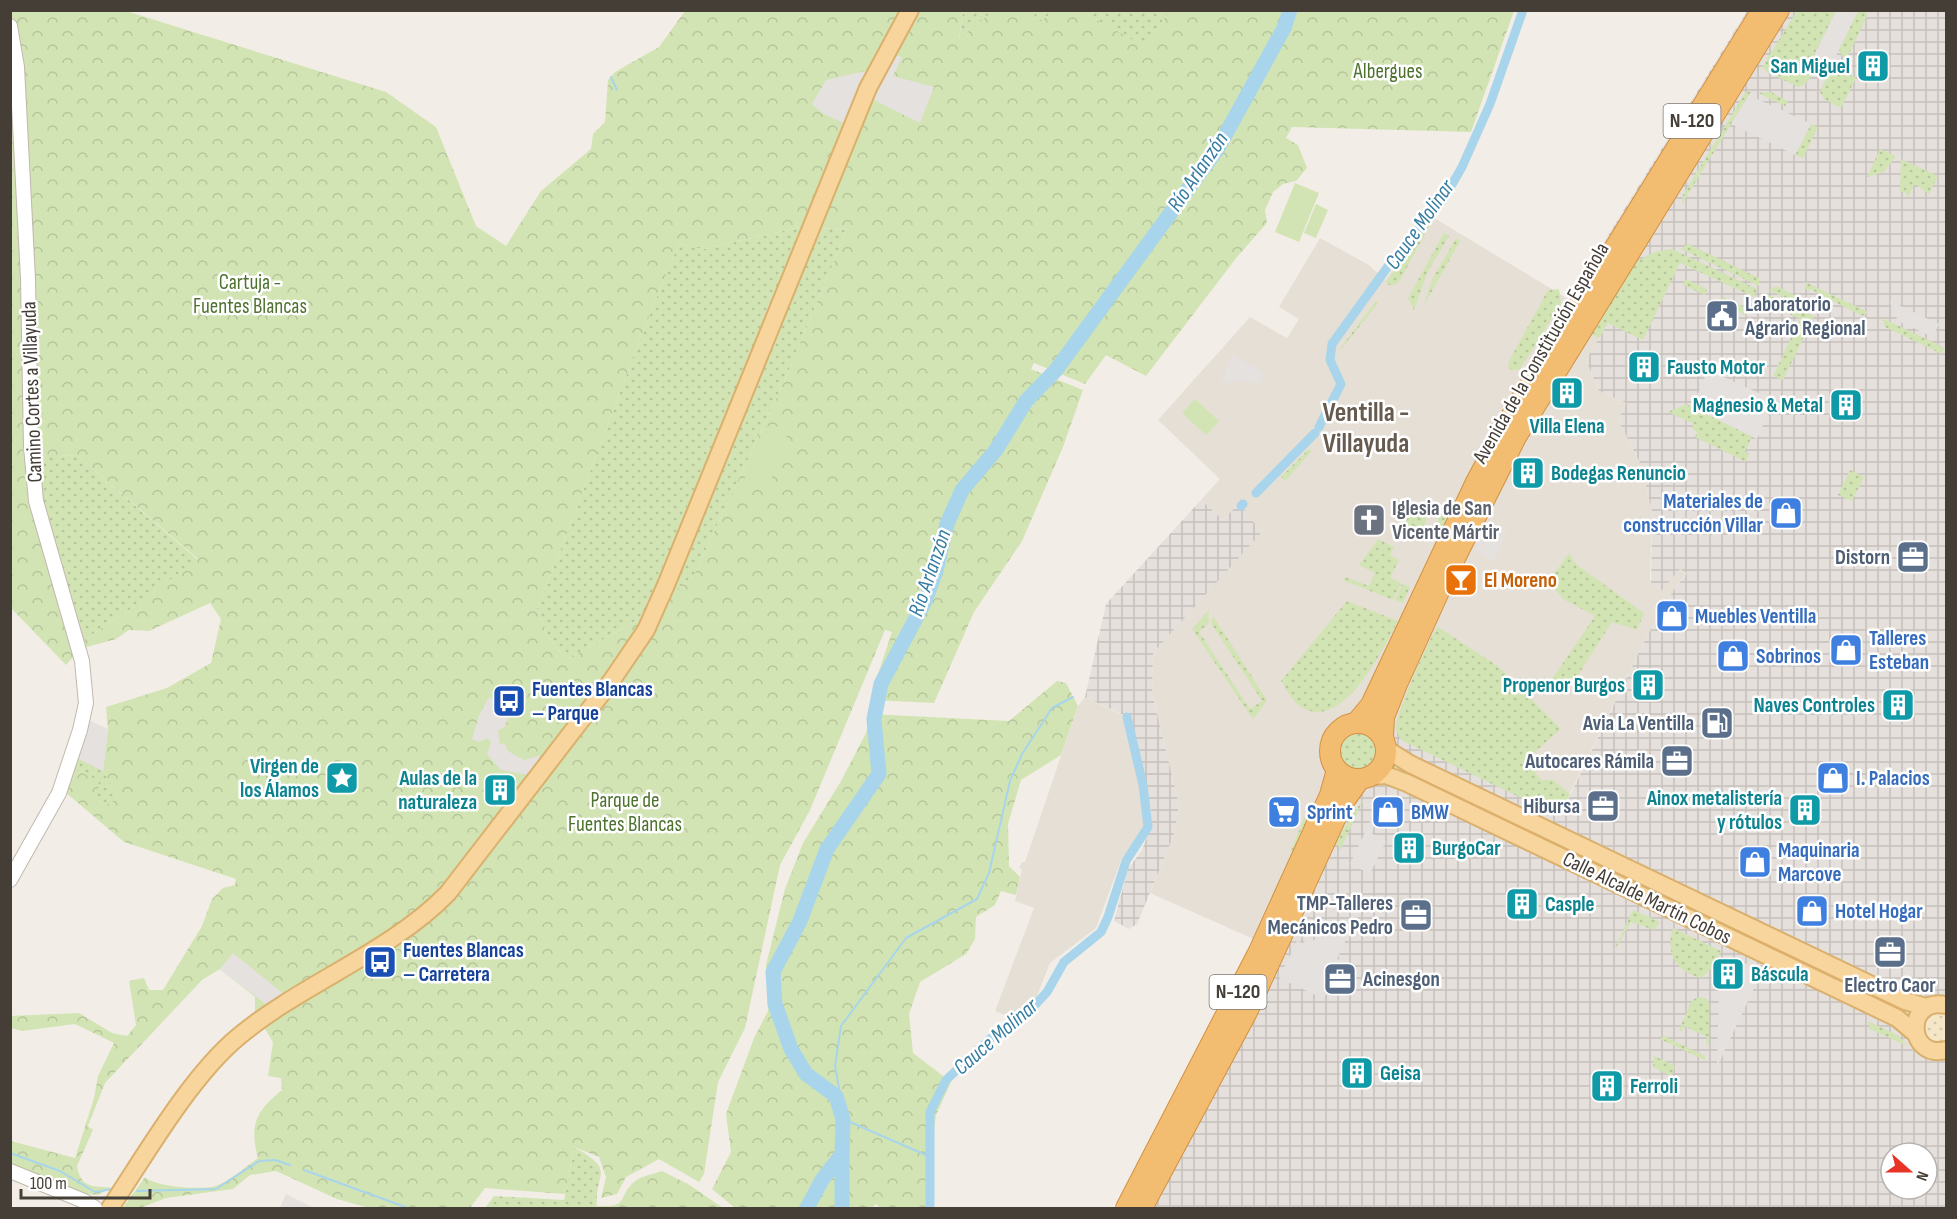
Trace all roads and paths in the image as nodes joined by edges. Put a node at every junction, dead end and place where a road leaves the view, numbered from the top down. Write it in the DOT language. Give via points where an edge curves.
graph roads {
  1 [pos="910,10"];
  2 [pos="1761,10"];
  3 [pos="1779,10"];
  4 [pos="10,26"];
  5 [pos="1356,723"];
  6 [pos="1384,743"];
  7 [pos="1338,770"];
  8 [pos="1366,777"];
  9 [pos="10,880"];
  10 [pos="1947,1005"];
  11 [pos="1926,1008"];
  12 [pos="1916,1034"];
  13 [pos="1947,1050"];
  14 [pos="10,1172"];
  15 [pos="124,1188"];
  16 [pos="86,1206"];
  17 [pos="110,1209"];
  18 [pos="1125,1209"];
  19 [pos="1142,1209"];
  1 -- 15 [label="main road" via="865,95 665,588 637,645 448,893 421,918 254,1026 221,1052"];
  2 -- 5 [label="highway, Avenida de la Constitución Española / N-120" via="1517,405 1476,482 1371,705"];
  3 -- 6 [label="highway, Avenida de la Constitución Española / N-120" via="1516,437 1446,576 1402,675 1384,717"];
  4 -- 9 [label="street, Camino Cortes a Villayuda" via="17,67 36,501 82,661 86,703 60,793"];
  5 -- 6 [label="highway" via="1374,728"];
  5 -- 7 [label="highway" via="1344,727 1332,741 1330,753"];
  6 -- 8 [label="highway" via="1384,762"];
  6 -- 11 [label="main road, Calle Alcalde Martín Cobos" via="1415,767"];
  7 -- 8 [label="highway" via="1348,777"];
  7 -- 18 [label="highway, N-120" via="1259,951"];
  8 -- 12 [label="main road, Calle Alcalde Martín Cobos" via="1393,777 1466,811 1897,1018"];
  8 -- 19 [label="highway, N-120" via="1342,804 1239,1026"];
  10 -- 11 [label="main road"];
  11 -- 12 [label="main road" via="1917,1019"];
  12 -- 13 [label="main road, Calle Alcalde Martín Cobos" via="1926,1048"];
  14 -- 16 [label="street"];
  15 -- 16 [label="street"];
  15 -- 17 [label="main road"];
}
